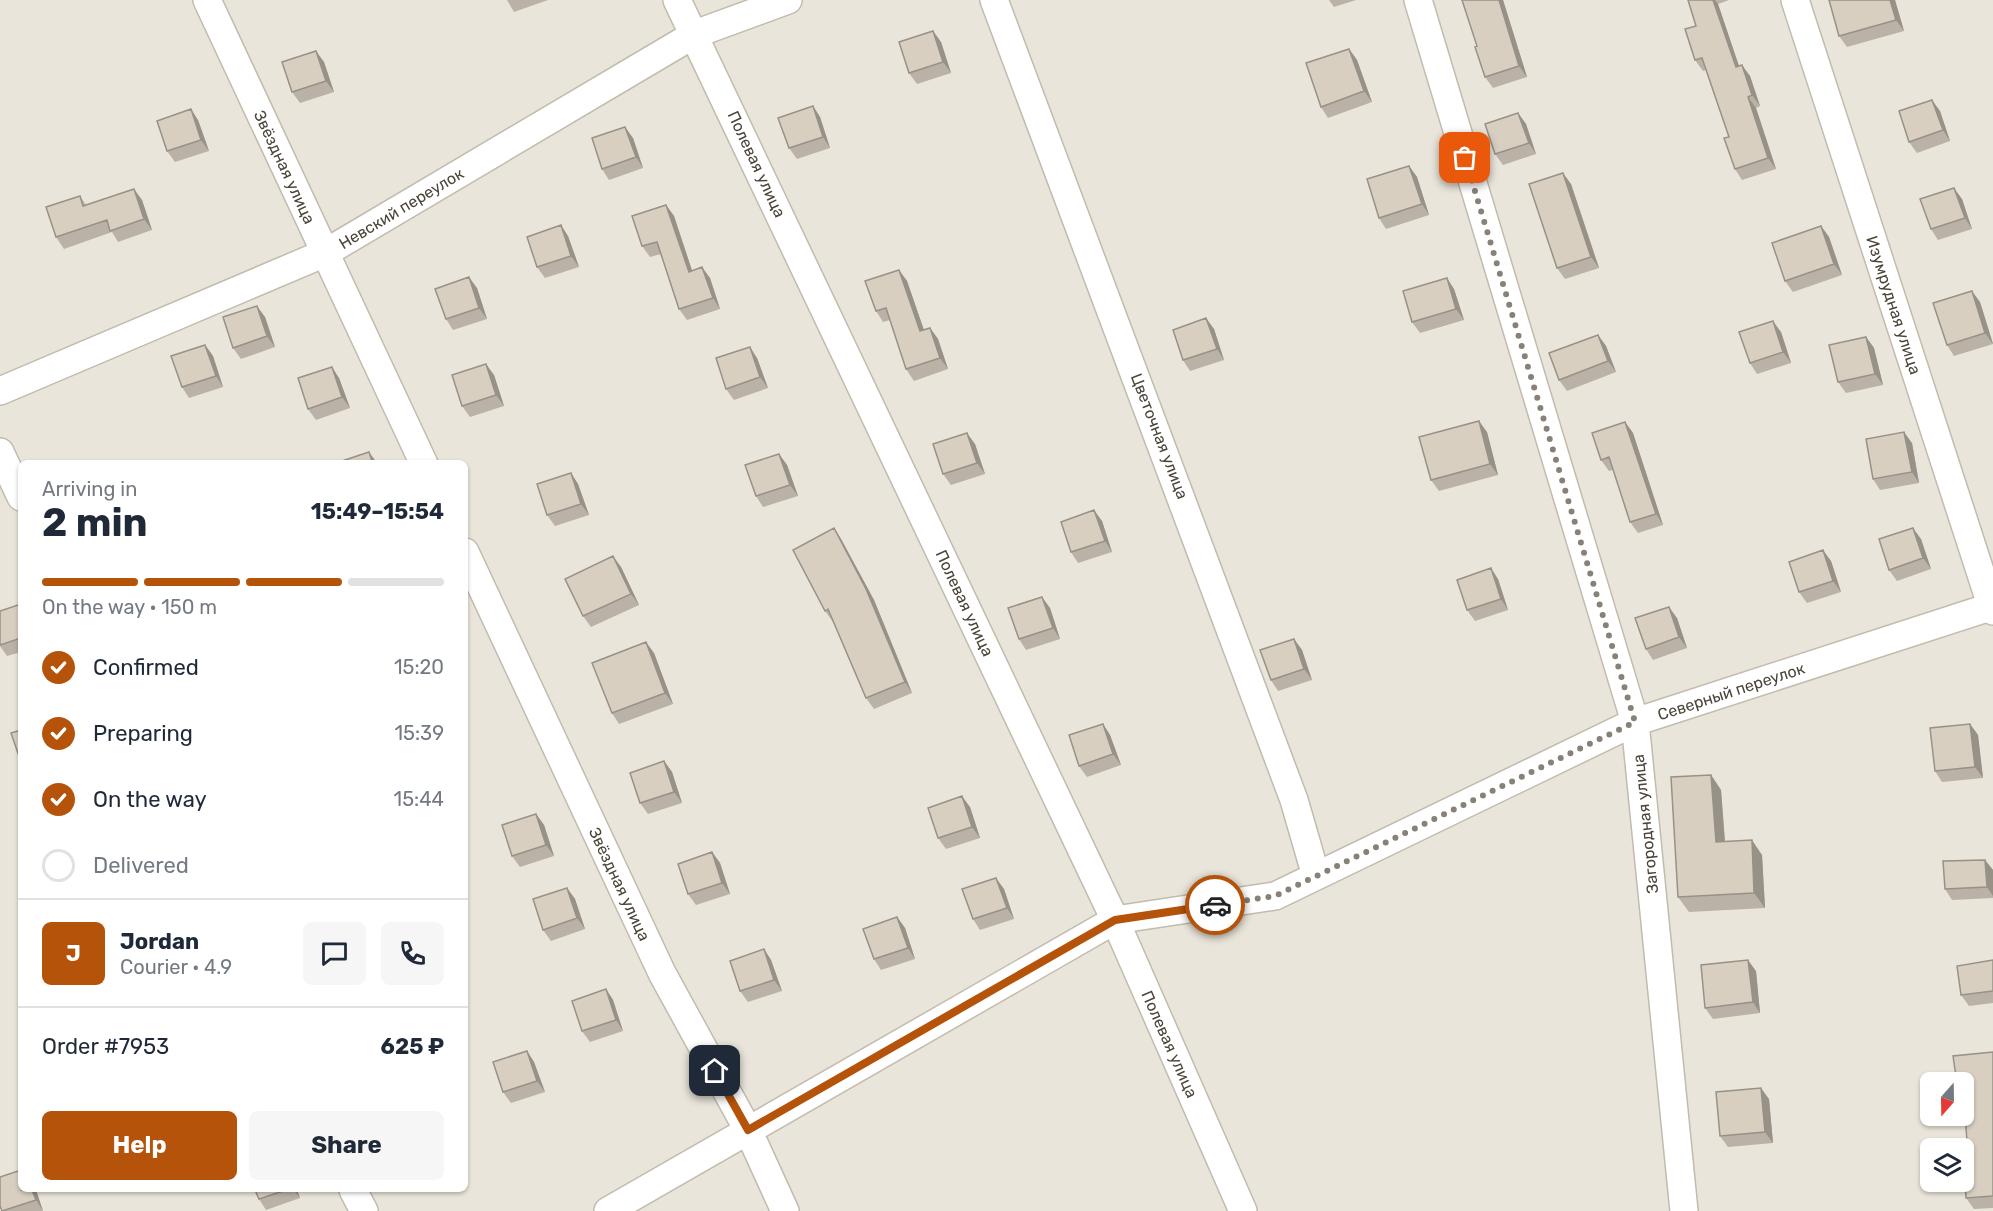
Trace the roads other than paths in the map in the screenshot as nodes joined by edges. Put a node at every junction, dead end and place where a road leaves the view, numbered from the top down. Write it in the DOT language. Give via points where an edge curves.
graph roads {
  1 [pos="207,0"];
  2 [pos="677,0"];
  3 [pos="789,0"];
  4 [pos="994,0"];
  5 [pos="1418,0"];
  6 [pos="1795,0"];
  7 [pos="695,34"];
  8 [pos="325,253"];
  9 [pos="0,392"];
  10 [pos="0,452"];
  11 [pos="422,460"];
  12 [pos="18,491"];
  13 [pos="468,558"];
  14 [pos="1993,606"];
  15 [pos="1993,611"];
  16 [pos="1635,722"];
  17 [pos="1316,876"];
  18 [pos="1115,920"];
  19 [pos="748,1130"];
  20 [pos="354,1192"];
  21 [pos="364,1211"];
  22 [pos="609,1211"];
  23 [pos="785,1211"];
  24 [pos="1243,1211"];
  25 [pos="1684,1211"];
  1 -- 8 [label="street, Звёздная улица"];
  2 -- 7 [label="street, Полевая улица"];
  3 -- 7 [label="street, Невский переулок"];
  4 -- 17 [label="street, Цветочная улица" via="1294,800"];
  5 -- 16 [label="street, Загородная улица"];
  6 -- 14 [label="street, Изумрудная улица"];
  7 -- 8 [label="street, Невский переулок"];
  7 -- 18 [label="street, Полевая улица"];
  8 -- 9 [label="street, Невский переулок"];
  8 -- 11 [label="street, Звёздная улица"];
  10 -- 12 [label="street"];
  13 -- 19 [label="street, Звёздная улица" via="662,973"];
  14 -- 15 [label="street, Изумрудная улица"];
  14 -- 16 [label="street, Северный переулок"];
  16 -- 17 [label="street, Северный переулок"];
  16 -- 25 [label="street, Загородная улица"];
  17 -- 18 [label="street, Северный переулок" via="1275,896"];
  18 -- 19 [label="street, Северный переулок"];
  18 -- 24 [label="street, Полевая улица"];
  19 -- 22 [label="street, Северный переулок"];
  19 -- 23 [label="street, Звёздная улица"];
  20 -- 21 [label="street"];
}
